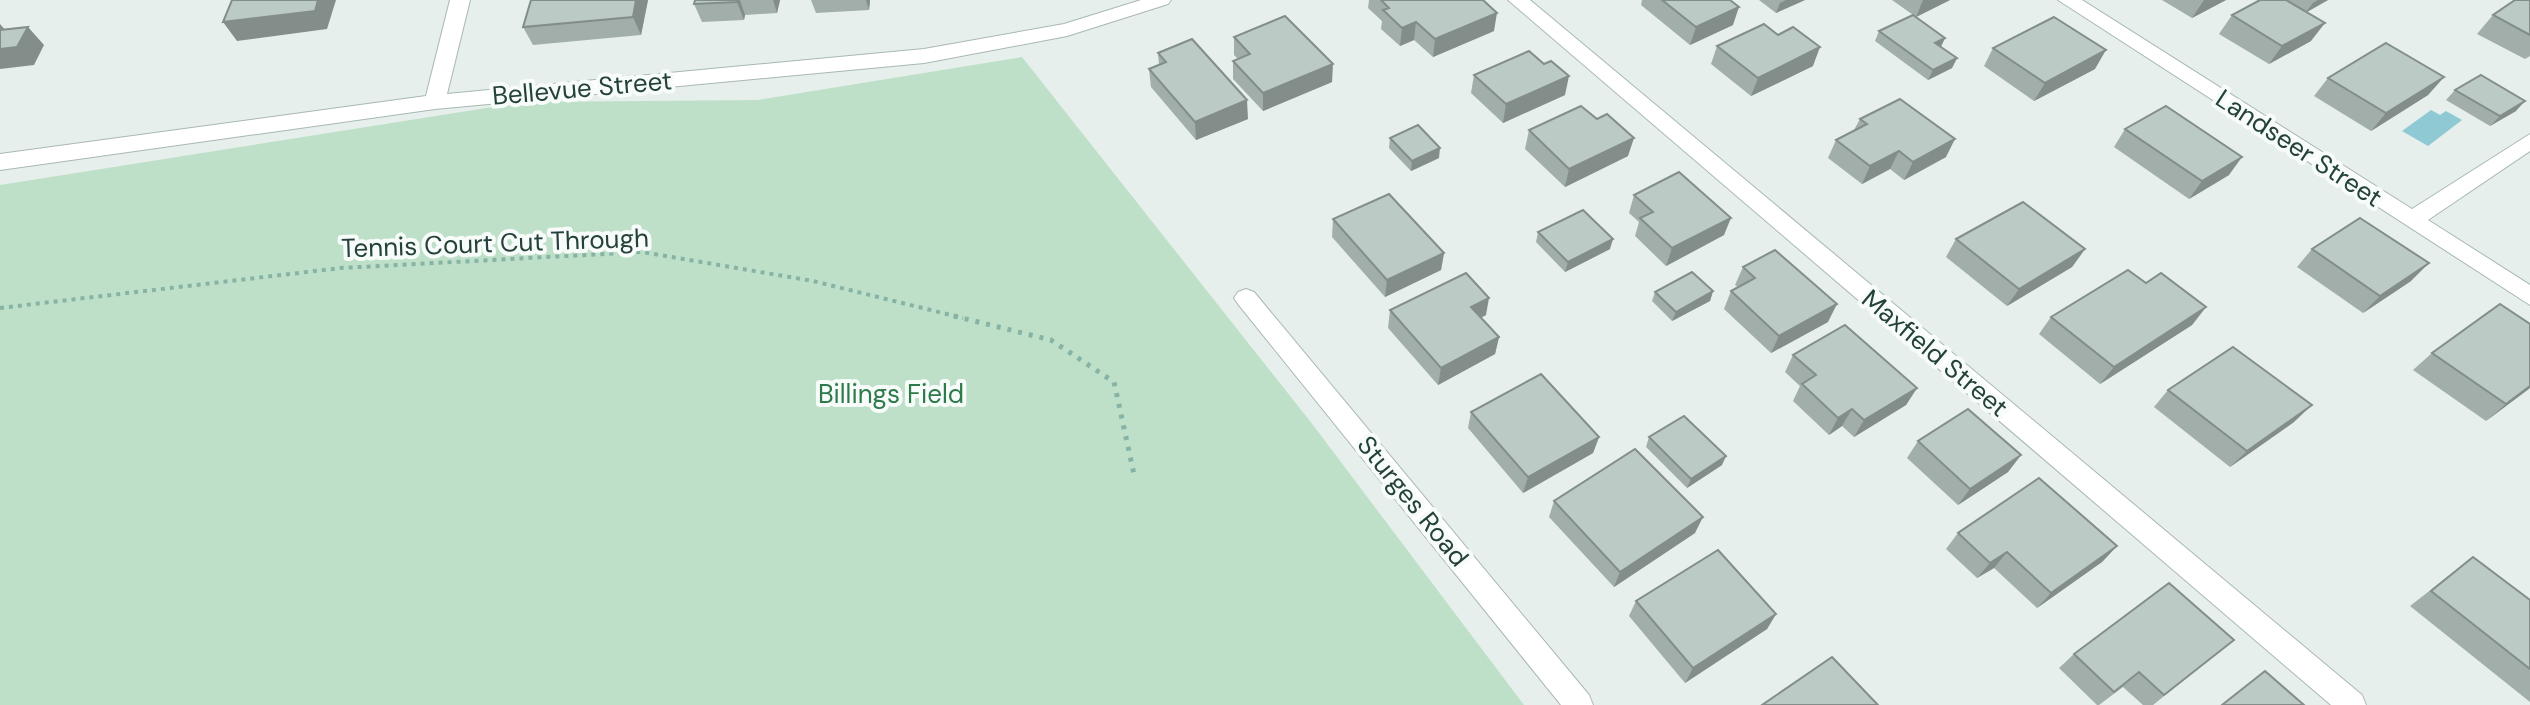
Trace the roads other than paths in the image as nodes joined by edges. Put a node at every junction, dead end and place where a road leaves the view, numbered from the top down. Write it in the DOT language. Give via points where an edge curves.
graph roads {
  1 [pos="460,0"];
  2 [pos="1161,0"];
  3 [pos="1518,0"];
  4 [pos="2068,0"];
  5 [pos="435,102"];
  6 [pos="2530,141"];
  7 [pos="0,162"];
  8 [pos="2412,220"];
  9 [pos="2530,296"];
  10 [pos="1246,298"];
  11 [pos="1579,705"];
  12 [pos="2352,705"];
  1 -- 5 [label="street"];
  2 -- 5 [label="street, Bellevue Street" via="1067,30 924,56"];
  3 -- 12 [label="street, Maxfield Street"];
  4 -- 8 [label="street, Landseer Street"];
  5 -- 7 [label="street, Bellevue Street"];
  6 -- 8 [label="street"];
  8 -- 9 [label="street, Landseer Street"];
  10 -- 11 [label="street, Sturges Road"];
}
